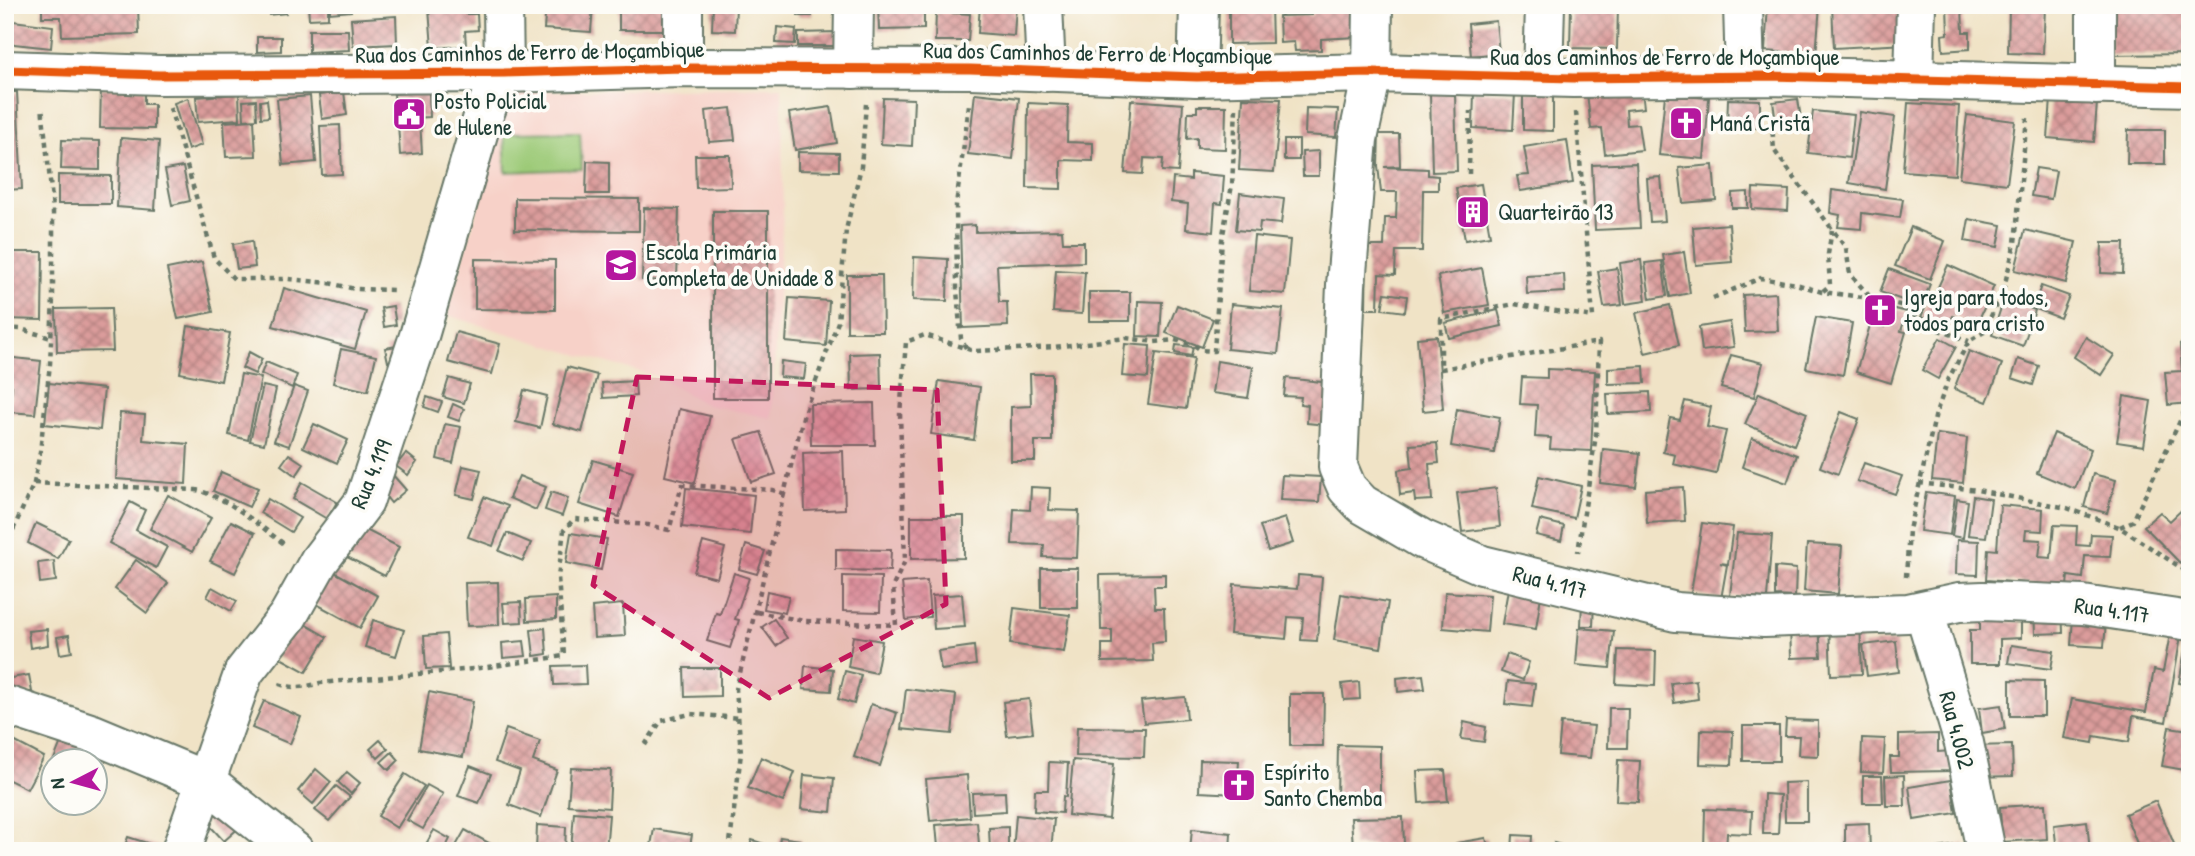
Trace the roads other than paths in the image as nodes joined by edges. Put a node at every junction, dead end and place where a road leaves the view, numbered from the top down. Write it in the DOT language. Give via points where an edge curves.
graph roads {
  1 [pos="503,5"];
  2 [pos="683,5"];
  3 [pos="854,5"];
  4 [pos="1044,5"];
  5 [pos="1199,5"];
  6 [pos="1373,5"];
  7 [pos="1545,5"];
  8 [pos="1744,5"];
  9 [pos="1916,5"];
  10 [pos="2096,5"];
  11 [pos="683,68"];
  12 [pos="863,69"];
  13 [pos="20,70"];
  14 [pos="1046,72"];
  15 [pos="504,73"];
  16 [pos="1372,73"];
  17 [pos="1756,76"];
  18 [pos="1197,77"];
  19 [pos="1558,77"];
  20 [pos="1914,80"];
  21 [pos="2096,85"];
  22 [pos="2190,88"];
  23 [pos="1916,612"];
  24 [pos="2190,621"];
  25 [pos="5,705"];
  26 [pos="206,781"];
  27 [pos="181,851"];
  28 [pos="295,851"];
  29 [pos="1986,851"];
  1 -- 15 [label="street"];
  2 -- 11 [label="street"];
  3 -- 12 [label="street"];
  4 -- 14 [label="street"];
  5 -- 18 [label="street"];
  6 -- 16 [label="street, Rua 4.117"];
  7 -- 19 [label="street"];
  8 -- 17 [label="street"];
  9 -- 20 [label="street"];
  10 -- 21 [label="street"];
  11 -- 12 [label="street, Rua dos Caminhos de Ferro de Moçambique"];
  11 -- 15 [label="street, Rua dos Caminhos de Ferro de Moçambique"];
  12 -- 14 [label="street, Rua dos Caminhos de Ferro de Moçambique"];
  13 -- 15 [label="street, Rua dos Caminhos de Ferro de Moçambique" via="159,75"];
  14 -- 18 [label="street, Rua dos Caminhos de Ferro de Moçambique"];
  15 -- 26 [label="street, Rua 4.119" via="482,120 364,502 319,561 288,616 244,672"];
  16 -- 18 [label="street, Rua dos Caminhos de Ferro de Moçambique"];
  16 -- 19 [label="street, Rua dos Caminhos de Ferro de Moçambique"];
  16 -- 23 [label="street, Rua 4.117" via="1358,139 1346,285 1339,467 1347,488 1362,504 1422,539 1482,565 1676,612 1764,618"];
  17 -- 19 [label="street, Rua dos Caminhos de Ferro de Moçambique"];
  17 -- 20 [label="street, Rua dos Caminhos de Ferro de Moçambique"];
  20 -- 21 [label="street, Rua dos Caminhos de Ferro de Moçambique"];
  21 -- 22 [label="street, Rua dos Caminhos de Ferro de Moçambique"];
  23 -- 24 [label="street, Rua 4.117" via="1983,601 2082,605"];
  23 -- 29 [label="street, Rua 4.002" via="1964,743"];
  25 -- 26 [label="street" via="93,734"];
  26 -- 27 [label="street, Rua 4.119"];
  26 -- 28 [label="street"];
}
